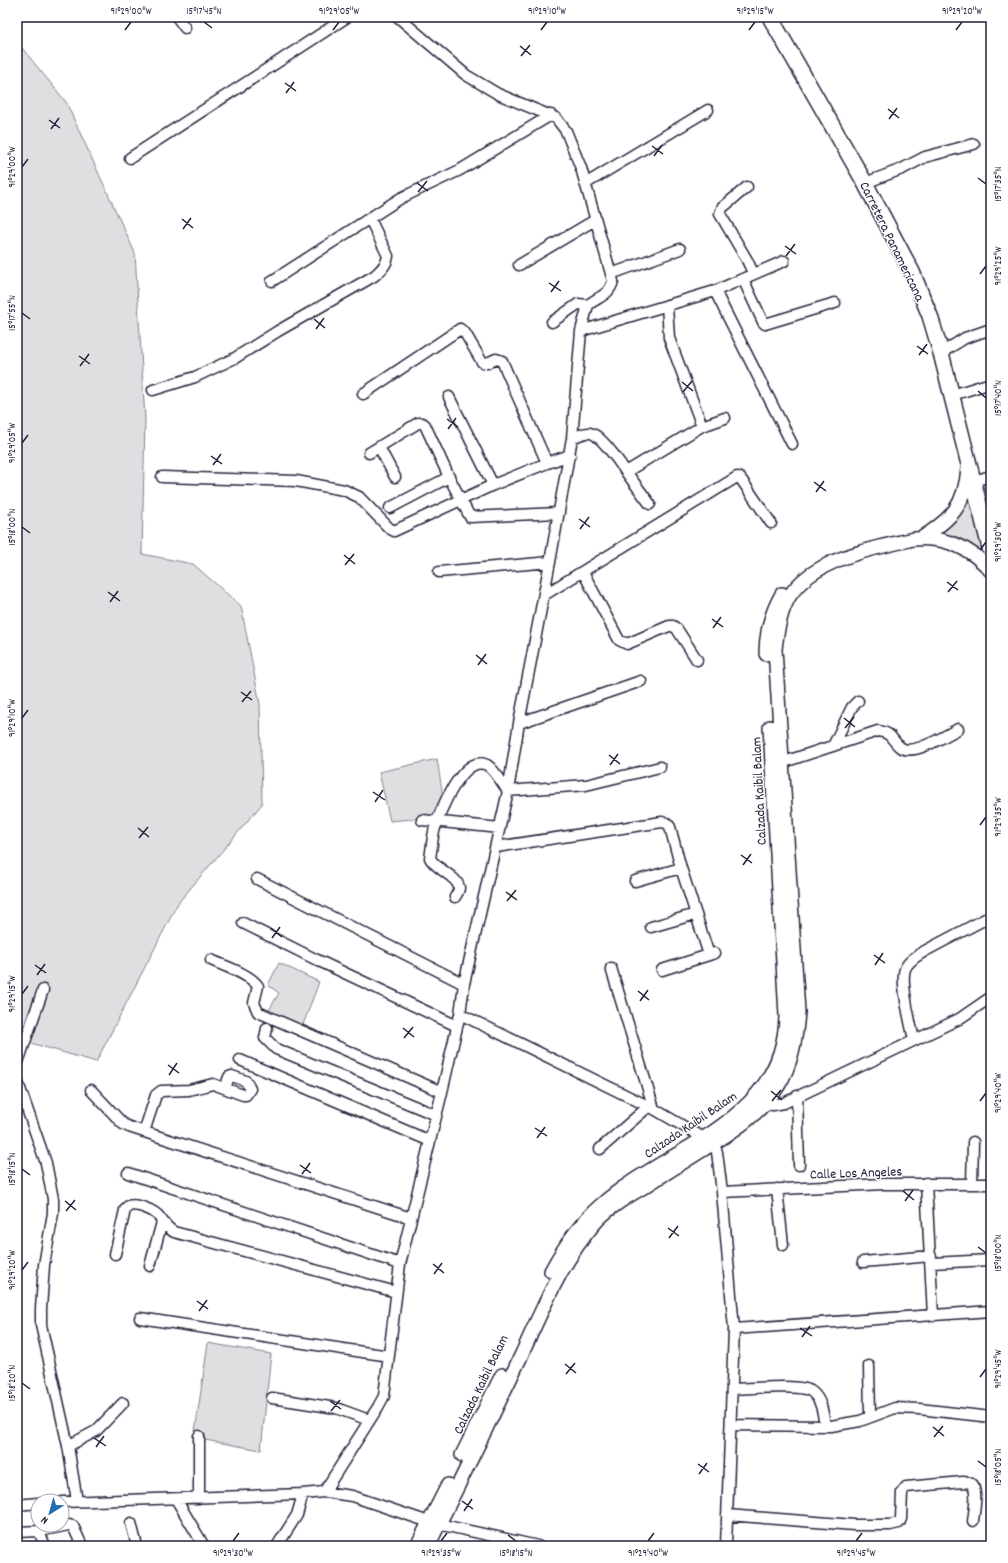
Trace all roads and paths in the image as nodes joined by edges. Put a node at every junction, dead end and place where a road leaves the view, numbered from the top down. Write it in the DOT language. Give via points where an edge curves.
graph roads {
  1 [pos="178,17"];
  2 [pos="347,17"];
  3 [pos="398,17"];
  4 [pos="770,17"];
  5 [pos="185,28"];
  6 [pos="708,110"];
  7 [pos="551,115"];
  8 [pos="974,144"];
  9 [pos="130,158"];
  10 [pos="865,183"];
  11 [pos="585,184"];
  12 [pos="747,187"];
  13 [pos="370,219"];
  14 [pos="595,220"];
  15 [pos="680,249"];
  16 [pos="784,262"];
  17 [pos="519,265"];
  18 [pos="611,274"];
  19 [pos="753,274"];
  20 [pos="743,279"];
  21 [pos="272,281"];
  22 [pos="715,291"];
  23 [pos="835,303"];
  24 [pos="667,304"];
  25 [pos="588,305"];
  26 [pos="552,322"];
  27 [pos="991,329"];
  28 [pos="581,331"];
  29 [pos="941,353"];
  30 [pos="991,383"];
  31 [pos="153,390"];
  32 [pos="364,394"];
  33 [pos="952,395"];
  34 [pos="449,397"];
  35 [pos="725,418"];
  36 [pos="702,426"];
  37 [pos="572,438"];
  38 [pos="792,444"];
  39 [pos="379,447"];
  40 [pos="369,453"];
  41 [pos="570,455"];
  42 [pos="547,463"];
  43 [pos="968,463"];
  44 [pos="626,472"];
  45 [pos="991,476"];
  46 [pos="162,477"];
  47 [pos="395,477"];
  48 [pos="450,477"];
  49 [pos="973,481"];
  50 [pos="493,486"];
  51 [pos="462,499"];
  52 [pos="650,504"];
  53 [pos="390,508"];
  54 [pos="559,513"];
  55 [pos="771,523"];
  56 [pos="988,524"];
  57 [pos="922,538"];
  58 [pos="860,551"];
  59 [pos="991,552"];
  60 [pos="550,562"];
  61 [pos="991,571"];
  62 [pos="439,572"];
  63 [pos="583,572"];
  64 [pos="544,595"];
  65 [pos="697,660"];
  66 [pos="641,682"];
  67 [pos="858,701"];
  68 [pos="519,723"];
  69 [pos="958,729"];
  70 [pos="833,746"];
  71 [pos="782,763"];
  72 [pos="660,767"];
  73 [pos="508,791"];
  74 [pos="422,820"];
  75 [pos="437,822"];
  76 [pos="500,828"];
  77 [pos="496,847"];
  78 [pos="681,868"];
  79 [pos="257,879"];
  80 [pos="635,881"];
  81 [pos="455,897"];
  82 [pos="696,914"];
  83 [pos="991,916"];
  84 [pos="243,923"];
  85 [pos="651,927"];
  86 [pos="211,960"];
  87 [pos="611,968"];
  88 [pos="662,970"];
  89 [pos="464,984"];
  90 [pos="43,990"];
  91 [pos="991,997"];
  92 [pos="460,1014"];
  93 [pos="457,1026"];
  94 [pos="267,1028"];
  95 [pos="914,1040"];
  96 [pos="240,1060"];
  97 [pos="17,1065"];
  98 [pos="17,1080"];
  99 [pos="225,1088"];
  100 [pos="92,1090"];
  101 [pos="442,1092"];
  102 [pos="797,1096"];
  103 [pos="765,1104"];
  104 [pos="652,1108"];
  105 [pos="436,1115"];
  106 [pos="144,1132"];
  107 [pos="430,1141"];
  108 [pos="709,1141"];
  109 [pos="974,1142"];
  110 [pos="600,1149"];
  111 [pos="799,1165"];
  112 [pos="128,1173"];
  113 [pos="926,1183"];
  114 [pos="972,1184"];
  115 [pos="991,1184"];
  116 [pos="777,1189"];
  117 [pos="722,1192"];
  118 [pos="411,1218"];
  119 [pos="162,1222"];
  120 [pos="783,1245"];
  121 [pos="115,1254"];
  122 [pos="931,1260"];
  123 [pos="991,1260"];
  124 [pos="863,1262"];
  125 [pos="400,1264"];
  126 [pos="150,1266"];
  127 [pos="396,1292"];
  128 [pos="991,1311"];
  129 [pos="933,1316"];
  130 [pos="140,1318"];
  131 [pos="734,1329"];
  132 [pos="389,1356"];
  133 [pos="869,1366"];
  134 [pos="732,1389"];
  135 [pos="272,1398"];
  136 [pos="123,1403"];
  137 [pos="870,1416"];
  138 [pos="991,1417"];
  139 [pos="369,1420"];
  140 [pos="731,1425"];
  141 [pos="825,1426"];
  142 [pos="199,1436"];
  143 [pos="68,1446"];
  144 [pos="324,1492"];
  145 [pos="303,1494"];
  146 [pos="199,1498"];
  147 [pos="176,1499"];
  148 [pos="70,1501"];
  149 [pos="77,1501"];
  150 [pos="30,1504"];
  151 [pos="17,1505"];
  152 [pos="727,1515"];
  153 [pos="973,1521"];
  154 [pos="131,1523"];
  155 [pos="434,1523"];
  156 [pos="70,1525"];
  157 [pos="30,1531"];
  158 [pos="17,1532"];
  159 [pos="40,1533"];
  160 [pos="495,1541"];
  161 [pos="45,1546"];
  162 [pos="82,1546"];
  163 [pos="137,1546"];
  164 [pos="204,1546"];
  165 [pos="276,1546"];
  166 [pos="417,1546"];
  167 [pos="428,1546"];
  168 [pos="538,1546"];
  169 [pos="726,1546"];
  1 -- 5 [label="street"];
  2 -- 9 [label="street"];
  3 -- 7 [label="street" via="466,75 498,94"];
  4 -- 10 [label="highway, Carretera Panamericana"];
  6 -- 11 [label="street"];
  7 -- 11 [label="street" via="566,131"];
  7 -- 13 [label="street" via="460,170 401,198"];
  8 -- 10 [label="street" via="925,157"];
  10 -- 29 [label="highway, Carretera Panamericana" via="912,272 930,316"];
  11 -- 14 [label="street"];
  12 -- 19 [label="street" via="722,208 720,214"];
  13 -- 21 [label="street"];
  13 -- 31 [label="street" via="388,256 382,269 374,276 235,358 195,377"];
  14 -- 17 [label="street"];
  14 -- 18 [label="street"];
  15 -- 18 [label="street"];
  16 -- 19 [label="street"];
  18 -- 25 [label="street" via="612,287"];
  19 -- 20 [label="street"];
  20 -- 22 [label="street"];
  20 -- 23 [label="street" via="765,324"];
  22 -- 24 [label="street"];
  22 -- 38 [label="street"];
  24 -- 28 [label="street"];
  24 -- 36 [label="street" via="669,338"];
  25 -- 26 [label="street" via="578,304"];
  25 -- 28 [label="street"];
  27 -- 29 [label="street" via="965,338"];
  28 -- 37 [label="street"];
  29 -- 33 [label="highway, Carretera Panamericana"];
  30 -- 33 [label="street"];
  32 -- 42 [label="street" via="460,329 482,362 487,363 496,359 502,361"];
  33 -- 43 [label="highway, Carretera Panamericana"];
  34 -- 50 [label="street"];
  35 -- 36 [label="street"];
  36 -- 44 [label="street"];
  37 -- 41 [label="street"];
  37 -- 44 [label="street" via="585,433 597,436"];
  39 -- 40 [label="street"];
  39 -- 47 [label="street"];
  39 -- 48 [label="street" via="422,423"];
  41 -- 42 [label="street"];
  41 -- 54 [label="street"];
  42 -- 50 [label="street"];
  43 -- 49 [label="highway, Carretera Panamericana"];
  43 -- 57 [label="main road, Calzada Kaibil Balam" via="966,486 958,506 946,522"];
  44 -- 52 [label="street"];
  45 -- 49 [label="street"];
  46 -- 51 [label="street" via="296,481 344,490 359,497 394,531"];
  48 -- 51 [label="street"];
  48 -- 53 [label="street"];
  49 -- 56 [label="highway, Carretera Panamericana"];
  50 -- 51 [label="street"];
  51 -- 54 [label="street" via="470,517 473,518"];
  54 -- 60 [label="street"];
  55 -- 63 [label="street" via="737,477"];
  56 -- 59 [label="highway, Carretera Panamericana"];
  57 -- 58 [label="main road, Calzada Kaibil Balam"];
  57 -- 61 [label="main road, Calzada Kaibil Balam" via="967,549"];
  58 -- 71 [label="main road, Calzada Kaibil Balam" via="812,574 795,589 779,621 774,649"];
  58 -- 108 [label="main road, Calzada Kaibil Balam" via="848,551 829,557 801,572 784,590 775,605 769,624 766,656 785,1035 776,1065 760,1092"];
  60 -- 62 [label="street"];
  60 -- 64 [label="street"];
  63 -- 64 [label="street"];
  63 -- 65 [label="street" via="619,640 627,644 673,626"];
  64 -- 68 [label="street"];
  66 -- 68 [label="street"];
  67 -- 70 [label="street" via="852,707"];
  68 -- 73 [label="street"];
  69 -- 70 [label="street" via="916,750 905,750 886,732 878,731"];
  70 -- 71 [label="street"];
  71 -- 103 [label="main road, Calzada Kaibil Balam" via="798,1012 788,1065 779,1085"];
  72 -- 73 [label="street" via="586,785"];
  73 -- 75 [label="street" via="486,765 473,765 462,774"];
  73 -- 76 [label="street"];
  74 -- 75 [label="street"];
  75 -- 76 [label="street"];
  75 -- 81 [label="street" via="430,858 436,867 458,884 459,889"];
  76 -- 77 [label="street"];
  77 -- 78 [label="street" via="662,822 670,827"];
  77 -- 89 [label="street"];
  78 -- 80 [label="street"];
  78 -- 82 [label="street"];
  79 -- 89 [label="street"];
  82 -- 85 [label="street"];
  82 -- 88 [label="street" via="712,954"];
  83 -- 95 [label="street" via="923,952 905,969 905,993"];
  84 -- 93 [label="street"];
  86 -- 101 [label="street" via="249,977 256,983 258,986 254,1003 258,1012"];
  87 -- 104 [label="street"];
  89 -- 92 [label="street"];
  90 -- 97 [label="street"];
  91 -- 95 [label="street" via="959,1019"];
  92 -- 93 [label="street"];
  92 -- 104 [label="street"];
  93 -- 101 [label="street"];
  94 -- 105 [label="street" via="265,1038 276,1049"];
  95 -- 102 [label="street"];
  96 -- 107 [label="street"];
  98 -- 143 [label="street" via="46,1163 53,1199 44,1265 41,1324"];
  99 -- 106 [label="street" via="213,1084 189,1090 158,1092"];
  100 -- 106 [label="street" via="123,1124"];
  101 -- 105 [label="street"];
  102 -- 103 [label="street" via="778,1104"];
  102 -- 111 [label="street"];
  103 -- 108 [label="main road, Calzada Kaibil Balam" via="742,1124"];
  104 -- 108 [label="street"];
  104 -- 110 [label="street"];
  105 -- 107 [label="street"];
  106 -- 118 [label="street"];
  107 -- 118 [label="street"];
  108 -- 117 [label="street" via="717,1152"];
  108 -- 155 [label="main road, Calzada Kaibil Balam" via="614,1207 594,1224 577,1245"];
  109 -- 114 [label="street"];
  112 -- 125 [label="street"];
  113 -- 114 [label="street, Calle Los Angeles"];
  113 -- 116 [label="street, Calle Los Angeles"];
  113 -- 122 [label="street"];
  114 -- 115 [label="street, Calle Los Angeles"];
  116 -- 117 [label="street, Calle Los Angeles"];
  116 -- 120 [label="street"];
  117 -- 131 [label="street"];
  118 -- 125 [label="street"];
  119 -- 121 [label="street" via="160,1217 148,1209 132,1204 128,1206"];
  119 -- 126 [label="street"];
  119 -- 127 [label="street" via="174,1232"];
  122 -- 123 [label="street"];
  122 -- 124 [label="street"];
  122 -- 129 [label="street"];
  125 -- 127 [label="street"];
  127 -- 132 [label="street"];
  128 -- 129 [label="street"];
  129 -- 131 [label="street"];
  130 -- 132 [label="street"];
  131 -- 134 [label="street"];
  132 -- 139 [label="street" via="384,1396"];
  133 -- 137 [label="street"];
  134 -- 140 [label="street"];
  134 -- 141 [label="street" via="788,1387 811,1391 822,1407"];
  135 -- 139 [label="street" via="336,1408"];
  136 -- 143 [label="street" via="96,1430"];
  137 -- 138 [label="street" via="895,1408"];
  137 -- 141 [label="street" via="849,1424"];
  139 -- 144 [label="street"];
  140 -- 141 [label="street"];
  140 -- 152 [label="street"];
  142 -- 146 [label="street"];
  143 -- 149 [label="street"];
  144 -- 145 [label="street"];
  144 -- 155 [label="street" via="352,1496"];
  145 -- 146 [label="street"];
  145 -- 165 [label="street" via="297,1515"];
  146 -- 147 [label="street"];
  147 -- 149 [label="street"];
  147 -- 164 [label="street"];
  148 -- 149 [label="street"];
  150 -- 151 [label="street"];
  152 -- 153 [label="street" via="854,1525 890,1525 901,1519 902,1492 906,1488 963,1482 974,1487"];
  152 -- 169 [label="street"];
  154 -- 163 [label="street"];
  155 -- 160 [label="street"];
  155 -- 166 [label="main road, Calzada Kaibil Balam"];
  155 -- 167 [label="main road, Calzada Kaibil Balam"];
  156 -- 162 [label="street" via="73,1526"];
  157 -- 158 [label="street"];
  159 -- 161 [label="street"];
  160 -- 168 [label="street"];
}
